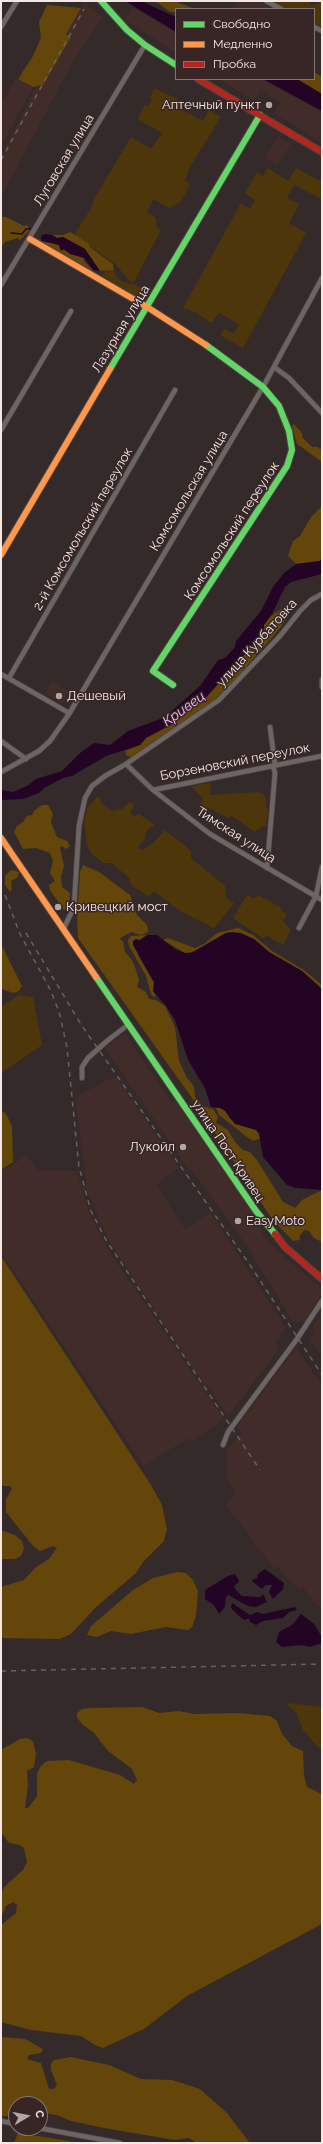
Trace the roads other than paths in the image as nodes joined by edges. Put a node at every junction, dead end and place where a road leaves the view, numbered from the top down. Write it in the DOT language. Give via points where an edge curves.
graph roads {
  1 [pos="17,1"];
  2 [pos="101,1"];
  3 [pos="266,1"];
  4 [pos="279,8"];
  5 [pos="1,27"];
  6 [pos="145,45"];
  7 [pos="175,64"];
  8 [pos="200,80"];
  9 [pos="260,115"];
  10 [pos="322,152"];
  11 [pos="30,239"];
  12 [pos="322,278"];
  13 [pos="1,285"];
  14 [pos="147,307"];
  15 [pos="71,312"];
  16 [pos="274,367"];
  17 [pos="263,387"];
  18 [pos="175,390"];
  19 [pos="322,413"];
  20 [pos="1,430"];
  21 [pos="1,555"];
  22 [pos="322,594"];
  23 [pos="1,674"];
  24 [pos="9,678"];
  25 [pos="322,680"];
  26 [pos="172,685"];
  27 [pos="322,687"];
  28 [pos="69,713"];
  29 [pos="270,727"];
  30 [pos="1,741"];
  31 [pos="322,756"];
  32 [pos="26,759"];
  33 [pos="126,764"];
  34 [pos="274,765"];
  35 [pos="1,772"];
  36 [pos="153,790"];
  37 [pos="1,838"];
  38 [pos="322,867"];
  39 [pos="267,868"];
  40 [pos="316,896"];
  41 [pos="322,900"];
  42 [pos="64,928"];
  43 [pos="299,928"];
  44 [pos="129,1024"];
  45 [pos="82,1078"];
  46 [pos="322,1280"];
  47 [pos="322,1301"];
  48 [pos="223,1445"];
  49 [pos="48,2130"];
  50 [pos="120,2143"];
  1 -- 5 [label="street"];
  2 -- 6 [label="street"];
  3 -- 4 [label="street"];
  6 -- 7 [label="street"];
  6 -- 11 [label="street, Луговская улица"];
  8 -- 9 [label="street"];
  9 -- 10 [label="street"];
  9 -- 14 [label="street, Лазурная улица"];
  11 -- 13 [label="street, Луговская улица"];
  11 -- 14 [label="street, Комсомольский переулок"];
  12 -- 16 [label="street, Комсомольская улица"];
  14 -- 17 [label="street, Комсомольский переулок"];
  14 -- 21 [label="street, Лазурная улица"];
  15 -- 20 [label="street"];
  16 -- 17 [label="street, Комсомольская улица"];
  16 -- 19 [label="street"];
  17 -- 26 [label="street, Комсомольский переулок" via="285,418 290,431 291,459 152,671"];
  17 -- 28 [label="street, Комсомольская улица"];
  18 -- 24 [label="street, 2-й Комсомольский переулок"];
  22 -- 33 [label="street, улица Курбатовка" via="300,611 280,636 219,700"];
  23 -- 24 [label="street"];
  24 -- 28 [label="street"];
  25 -- 27 [label="street"];
  28 -- 32 [label="street, Комсомольская улица" via="50,741"];
  29 -- 34 [label="street"];
  30 -- 32 [label="street"];
  31 -- 34 [label="street, Борзеновский переулок"];
  32 -- 35 [label="street, Комсомольская улица"];
  33 -- 36 [label="street, Тимская улица"];
  33 -- 42 [label="street, улица Курбатовка" via="92,786 84,798 79,826 74,908"];
  34 -- 36 [label="street, Борзеновский переулок"];
  34 -- 39 [label="street"];
  36 -- 39 [label="street, Тимская улица" via="210,834"];
  37 -- 42 [label="street, улица Пост Кривец"];
  38 -- 40 [label="street"];
  39 -- 40 [label="street, Тимская улица"];
  40 -- 41 [label="street, Тимская улица"];
  40 -- 43 [label="street"];
  42 -- 44 [label="street, улица Пост Кривец"];
  44 -- 45 [label="street" via="88,1058 82,1067"];
  44 -- 46 [label="street, улица Пост Кривец" via="270,1230 284,1247"];
  47 -- 48 [label="street" via="228,1432"];
  49 -- 50 [label="street"];
}
